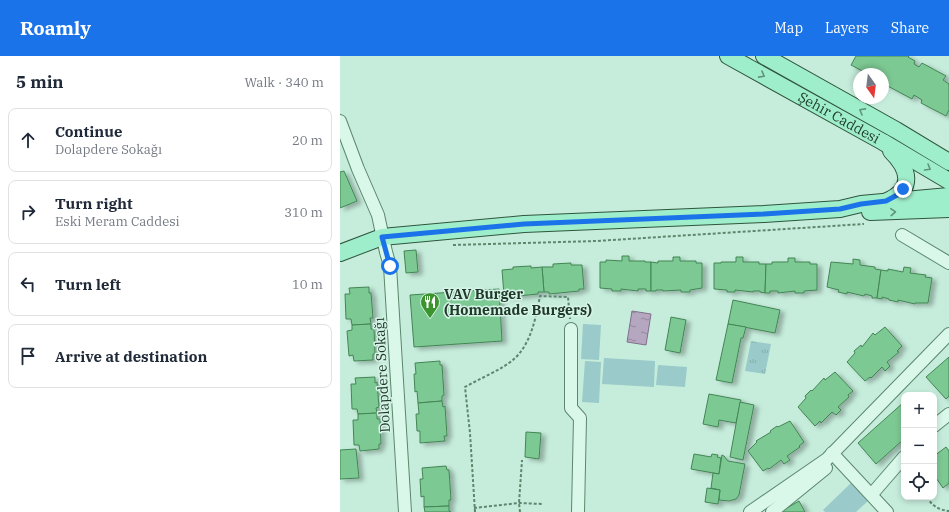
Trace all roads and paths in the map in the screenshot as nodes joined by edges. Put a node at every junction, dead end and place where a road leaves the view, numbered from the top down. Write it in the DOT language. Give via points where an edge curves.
graph roads {
  1 [pos="728,56"];
  2 [pos="764,56"];
  3 [pos="340,121"];
  4 [pos="896,130"];
  5 [pos="883,142"];
  6 [pos="949,150"];
  7 [pos="949,162"];
  8 [pos="949,180"];
  9 [pos="949,196"];
  10 [pos="886,201"];
  11 [pos="840,209"];
  12 [pos="949,209"];
  13 [pos="865,224"];
  14 [pos="902,235"];
  15 [pos="382,237"];
  16 [pos="450,245"];
  17 [pos="340,253"];
  18 [pos="949,263"];
  19 [pos="571,329"];
  20 [pos="949,334"];
  21 [pos="949,414"];
  22 [pos="937,424"];
  23 [pos="835,456"];
  24 [pos="522,460"];
  25 [pos="901,460"];
  26 [pos="872,494"];
  27 [pos="928,500"];
  28 [pos="519,503"];
  29 [pos="542,504"];
  30 [pos="474,508"];
  31 [pos="949,511"];
  32 [pos="405,512"];
  33 [pos="475,512"];
  34 [pos="520,512"];
  35 [pos="578,512"];
  36 [pos="750,512"];
  37 [pos="772,512"];
  38 [pos="887,512"];
  1 -- 5 [label="main road, Şehir Caddesi, one-way"];
  4 -- 2 [label="main road, Şehir Caddesi, one-way"];
  3 -- 15 [label="street, Dolapdere Sokağı" via="378,215"];
  4 -- 6 [label="main road"];
  4 -- 7 [label="main road, Şehir Caddesi"];
  5 -- 8 [label="main road, Şehir Caddesi, one-way"];
  5 -- 10 [label="main road" via="906,170 903,189"];
  9 -- 10 [label="main road"];
  10 -- 11 [label="main road"];
  11 -- 12 [label="main road, one-way" via="877,213"];
  11 -- 15 [label="main road" via="524,224"];
  13 -- 16 [label="path" via="597,241"];
  14 -- 18 [label="street"];
  15 -- 17 [label="main road"];
  15 -- 32 [label="street, Dolapdere Sokağı" via="390,266"];
  19 -- 30 [label="path" via="568,297 540,296 537,314 527,342 514,359 465,387"];
  19 -- 35 [label="street" via="571,408 580,418"];
  20 -- 23 [label="street"];
  21 -- 22 [label="street"];
  23 -- 26 [label="street"];
  23 -- 36 [label="street" via="827,458"];
  23 -- 37 [label="street"];
  24 -- 28 [label="path"];
  25 -- 26 [label="street"];
  26 -- 38 [label="street"];
  27 -- 31 [label="path" via="930,504 941,510"];
  28 -- 29 [label="path"];
  28 -- 30 [label="path"];
  28 -- 34 [label="path"];
  30 -- 33 [label="path"];
}
